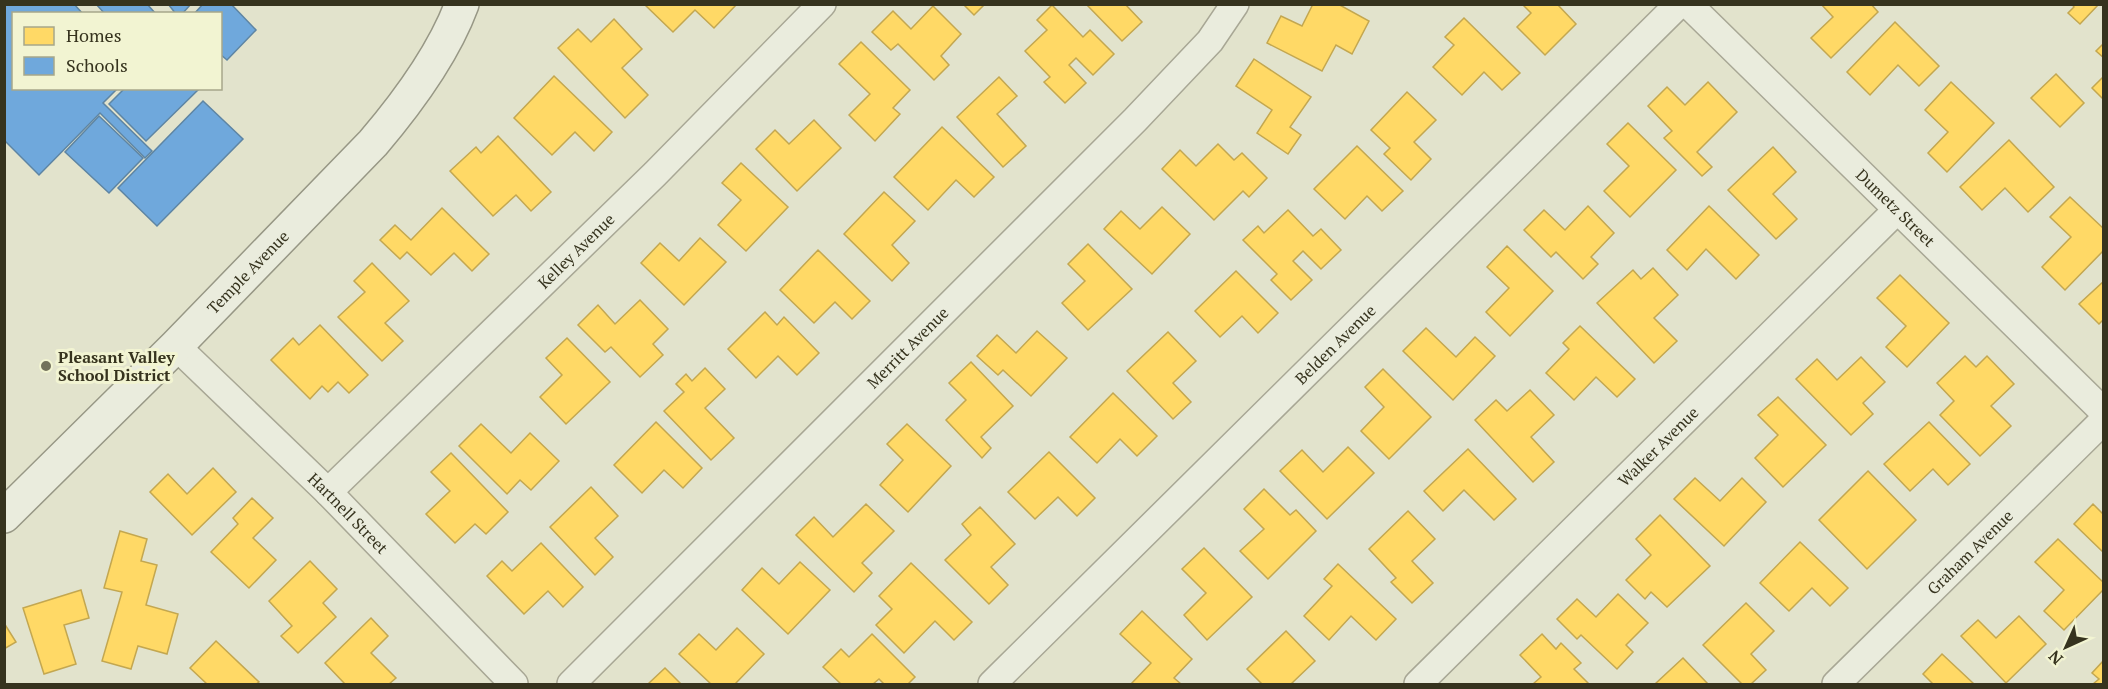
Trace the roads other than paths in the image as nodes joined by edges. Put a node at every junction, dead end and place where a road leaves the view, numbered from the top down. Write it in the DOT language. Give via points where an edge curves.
graph roads {
  1 [pos="462,4"];
  2 [pos="822,4"];
  3 [pos="1235,4"];
  4 [pos="1679,4"];
  5 [pos="1688,4"];
  6 [pos="1897,210"];
  7 [pos="176,346"];
  8 [pos="2103,412"];
  9 [pos="2103,420"];
  10 [pos="327,492"];
  11 [pos="4,516"];
  12 [pos="514,684"];
  13 [pos="571,684"];
  14 [pos="993,684"];
  15 [pos="1418,684"];
  16 [pos="1836,684"];
  1 -- 7 [label="main road, Temple Avenue" via="427,69 392,120"];
  2 -- 10 [label="street, Kelley Avenue" via="655,174"];
  3 -- 13 [label="street, Merritt Avenue" via="1210,41 1135,120"];
  4 -- 14 [label="street, Belden Avenue"];
  5 -- 6 [label="street, Dumetz Street"];
  6 -- 8 [label="street, Dumetz Street"];
  6 -- 15 [label="street, Walker Avenue"];
  7 -- 10 [label="street, Hartnell Street"];
  7 -- 11 [label="main road, Temple Avenue"];
  9 -- 16 [label="street, Graham Avenue"];
  10 -- 12 [label="street, Hartnell Street"];
}
